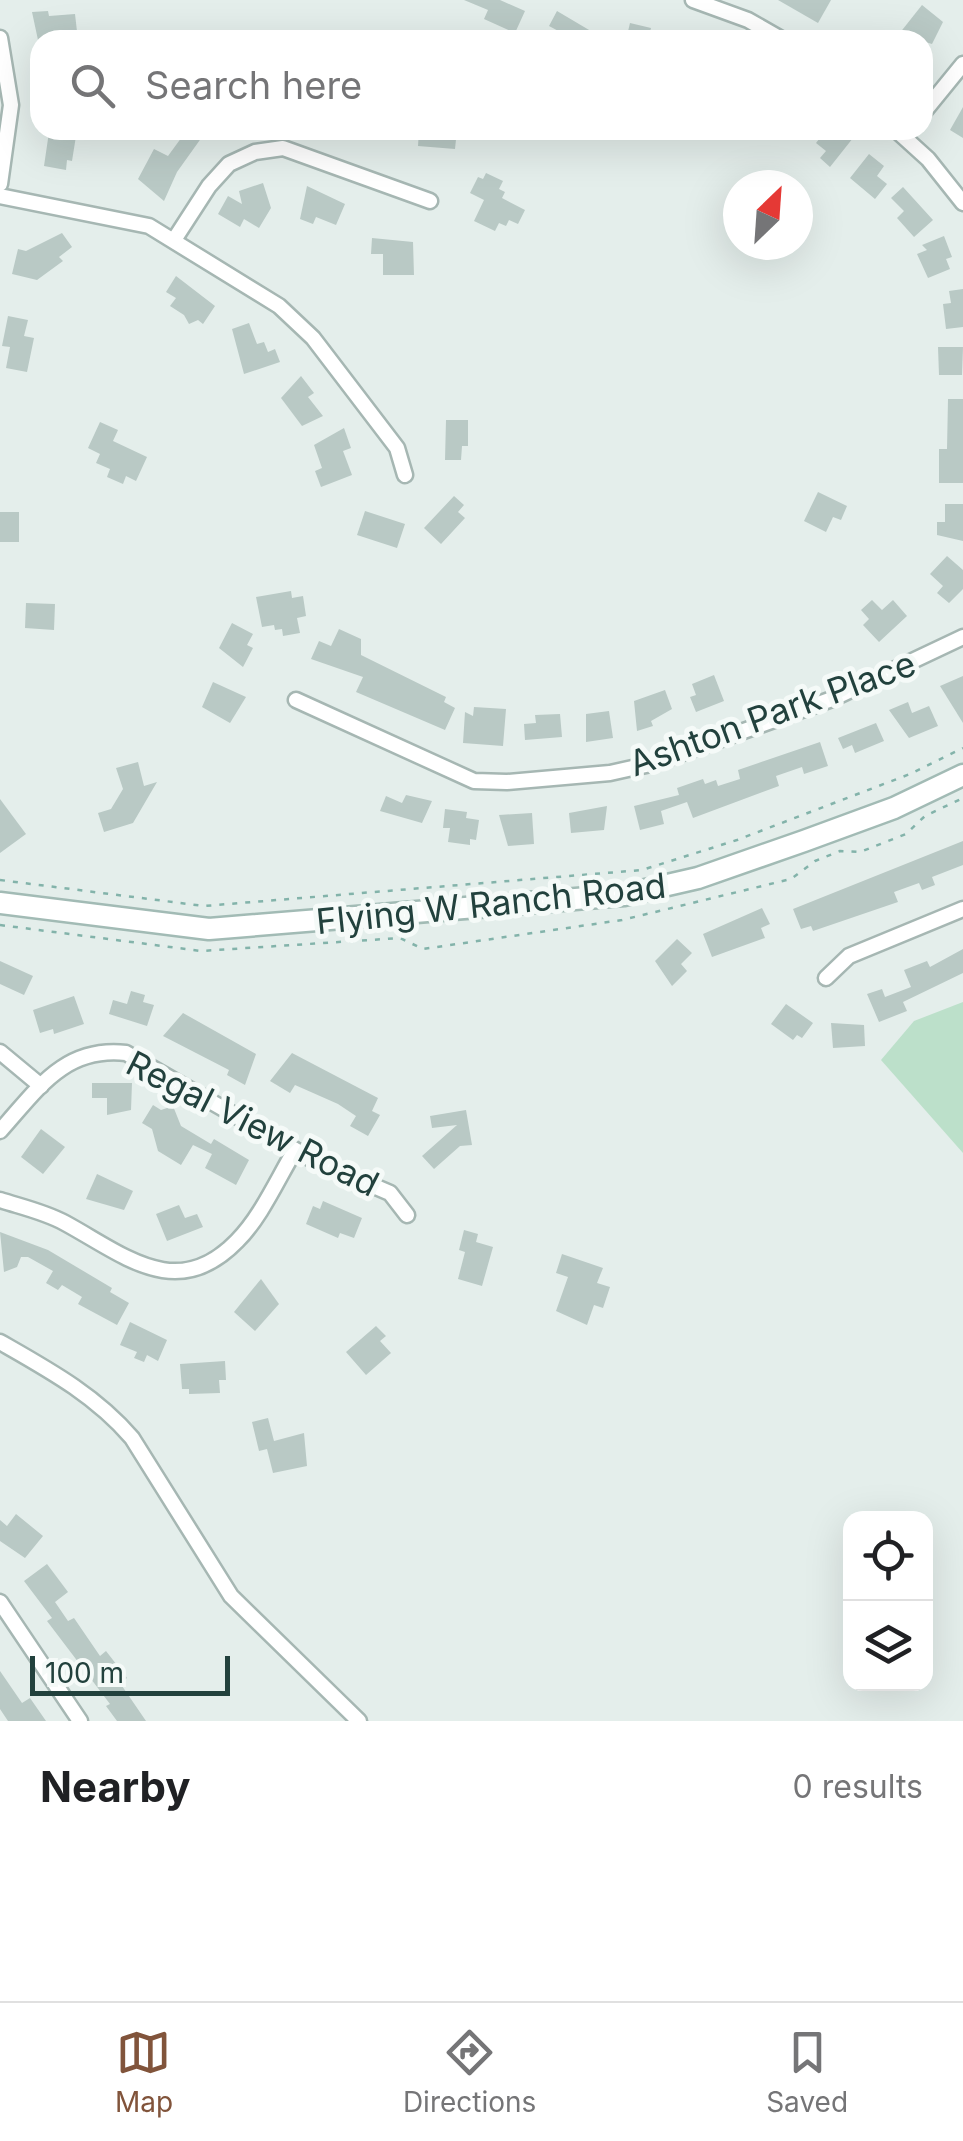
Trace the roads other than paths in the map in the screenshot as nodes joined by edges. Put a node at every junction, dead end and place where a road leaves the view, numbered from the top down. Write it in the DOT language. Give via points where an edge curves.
graph roads {
  1 [pos="693,0"];
  2 [pos="760,30"];
  3 [pos="0,38"];
  4 [pos="963,64"];
  5 [pos="933,101"];
  6 [pos="910,140"];
  7 [pos="0,184"];
  8 [pos="0,196"];
  9 [pos="430,200"];
  10 [pos="963,202"];
  11 [pos="174,240"];
  12 [pos="405,475"];
  13 [pos="963,638"];
  14 [pos="296,700"];
  15 [pos="963,774"];
  16 [pos="0,904"];
  17 [pos="963,909"];
  18 [pos="826,978"];
  19 [pos="0,1052"];
  20 [pos="40,1086"];
  21 [pos="0,1132"];
  22 [pos="294,1150"];
  23 [pos="0,1200"];
  24 [pos="407,1216"];
  25 [pos="173,1273"];
  26 [pos="172,1292"];
  27 [pos="0,1342"];
  28 [pos="0,1602"];
  29 [pos="80,1721"];
  30 [pos="359,1721"];
  1 -- 2 [label="street"];
  3 -- 7 [label="street" via="11,104"];
  4 -- 5 [label="street"];
  6 -- 10 [label="street"];
  8 -- 11 [label="street" via="136,223"];
  9 -- 11 [label="street" via="283,148 255,152 219,175"];
  11 -- 12 [label="street" via="301,325 397,448"];
  13 -- 14 [label="street, Ashton Park Place" via="864,686 655,763 558,778 460,777"];
  15 -- 16 [label="street, Flying W Ranch Road" via="804,841 624,895 209,929"];
  17 -- 18 [label="street" via="849,956"];
  19 -- 20 [label="street"];
  20 -- 21 [label="street, Regal View Road"];
  20 -- 22 [label="street, Regal View Road" via="80,1055 126,1053"];
  22 -- 24 [label="street, Regal View Road" via="390,1193"];
  22 -- 25 [label="street" via="238,1241 213,1260"];
  23 -- 25 [label="street" via="48,1214 140,1265"];
  25 -- 26 [label="street"];
  27 -- 30 [label="street" via="114,1416 232,1596"];
  28 -- 29 [label="street"];
}
